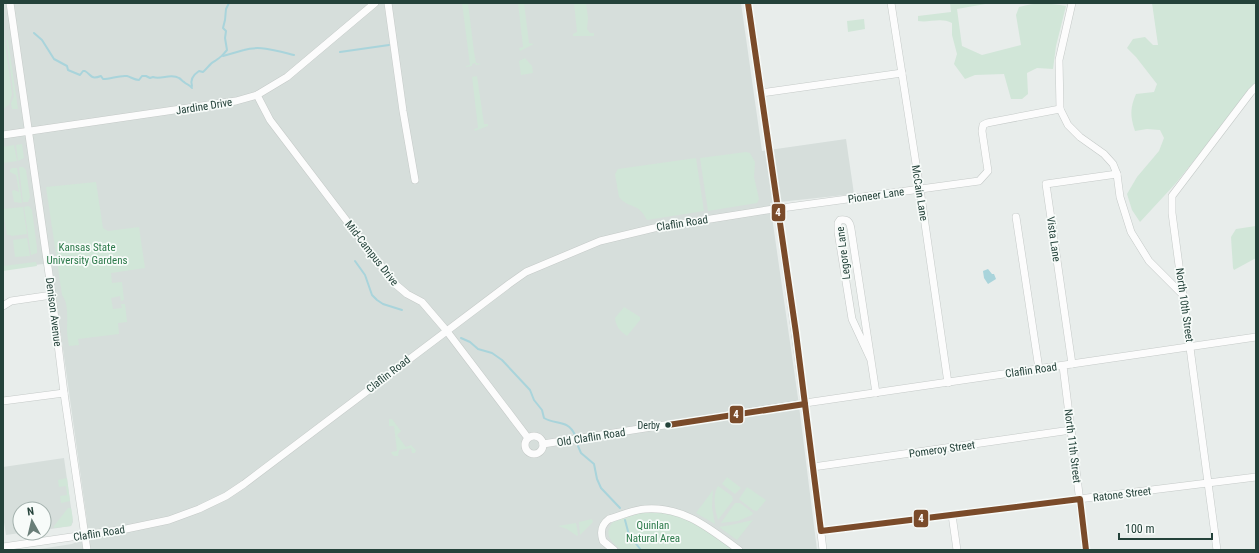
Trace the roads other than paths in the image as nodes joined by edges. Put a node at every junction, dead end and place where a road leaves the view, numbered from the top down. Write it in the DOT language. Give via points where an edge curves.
graph roads {
  1 [pos="10,3"];
  2 [pos="375,3"];
  3 [pos="388,3"];
  4 [pos="748,3"];
  5 [pos="891,3"];
  6 [pos="1072,3"];
  7 [pos="902,73"];
  8 [pos="1256,87"];
  9 [pos="761,93"];
  10 [pos="257,94"];
  11 [pos="1060,109"];
  12 [pos="29,131"];
  13 [pos="3,135"];
  14 [pos="1117,174"];
  15 [pos="415,180"];
  16 [pos="920,189"];
  17 [pos="778,208"];
  18 [pos="1016,217"];
  19 [pos="52,295"];
  20 [pos="1183,295"];
  21 [pos="3,306"];
  22 [pos="446,330"];
  23 [pos="1256,337"];
  24 [pos="1191,347"];
  25 [pos="871,360"];
  26 [pos="1072,364"];
  27 [pos="1063,366"];
  28 [pos="1039,369"];
  29 [pos="948,383"];
  30 [pos="64,393"];
  31 [pos="876,393"];
  32 [pos="3,401"];
  33 [pos="805,404"];
  34 [pos="1071,430"];
  35 [pos="528,438"];
  36 [pos="543,444"];
  37 [pos="813,467"];
  38 [pos="1256,477"];
  39 [pos="1208,483"];
  40 [pos="1080,499"];
  41 [pos="952,515"];
  42 [pos="821,531"];
  43 [pos="85,535"];
  44 [pos="3,547"];
  45 [pos="87,550"];
  46 [pos="614,550"];
  47 [pos="739,550"];
  48 [pos="823,550"];
  49 [pos="957,550"];
  50 [pos="1086,550"];
  51 [pos="1217,550"];
  1 -- 12 [label="street, Denison Avenue"];
  2 -- 10 [label="street, Jardine Drive" via="287,77"];
  3 -- 15 [label="street"];
  4 -- 9 [label="street"];
  5 -- 7 [label="street, McCain Lane"];
  6 -- 11 [label="street" via="1059,60"];
  7 -- 9 [label="street"];
  7 -- 16 [label="street, McCain Lane"];
  8 -- 20 [label="street, North 10th Street" via="1172,196"];
  9 -- 17 [label="street"];
  10 -- 12 [label="street, Jardine Drive" via="236,101"];
  10 -- 22 [label="street, Mid-Campus Drive" via="270,120 394,283 422,302"];
  11 -- 14 [label="street" via="1068,125 1104,154 1113,164"];
  11 -- 16 [label="street, Pioneer Lane" via="987,123 982,131 988,171 980,181"];
  12 -- 13 [label="street, Jardine Drive"];
  12 -- 19 [label="street, Denison Avenue"];
  14 -- 20 [label="street" via="1120,197 1131,232 1149,261"];
  14 -- 26 [label="street, Vista Lane" via="1046,184"];
  16 -- 17 [label="street, Pioneer Lane"];
  16 -- 29 [label="street, McCain Lane"];
  17 -- 22 [label="street, Claflin Road" via="654,228 600,241 526,272"];
  17 -- 33 [label="street"];
  18 -- 28 [label="street"];
  19 -- 21 [label="street" via="12,301"];
  19 -- 30 [label="street, Denison Avenue"];
  20 -- 24 [label="street, North 10th Street"];
  22 -- 35 [label="street, Mid-Campus Drive"];
  22 -- 43 [label="street, Claflin Road" via="226,496 169,520"];
  23 -- 24 [label="street, Claflin Road"];
  24 -- 26 [label="street, Claflin Road"];
  24 -- 39 [label="street, North 10th Street"];
  25 -- 25 [label="street, Legore Lane" via="850,223 844,219 838,223 838,232 852,319"];
  25 -- 31 [label="street, Legore Lane"];
  26 -- 27 [label="street, Claflin Road"];
  27 -- 28 [label="street, Claflin Road"];
  27 -- 34 [label="street, North 11th Street"];
  28 -- 29 [label="street, Claflin Road"];
  29 -- 31 [label="street, Claflin Road"];
  30 -- 32 [label="street"];
  30 -- 43 [label="street, Denison Avenue"];
  31 -- 33 [label="street, Claflin Road"];
  33 -- 36 [label="street, Old Claflin Road"];
  33 -- 37 [label="street"];
  34 -- 37 [label="street, Pomeroy Street"];
  34 -- 40 [label="street, North 11th Street"];
  35 -- 36 [label="street" via="537,437"];
  35 -- 36 [label="street" via="526,446 531,453 539,452"];
  37 -- 42 [label="street"];
  38 -- 39 [label="street, Ratone Street"];
  39 -- 40 [label="street, Ratone Street"];
  39 -- 51 [label="street, North 10th Street"];
  40 -- 41 [label="street, Ratone Street"];
  40 -- 50 [label="street, North 11th Street"];
  41 -- 42 [label="street, Ratone Street"];
  41 -- 49 [label="street"];
  42 -- 48 [label="street"];
  43 -- 44 [label="street, Claflin Road"];
  43 -- 45 [label="street, Denison Avenue"];
  46 -- 47 [label="street" via="603,541 601,529 604,524 609,519 644,510 675,512 691,517"];
}
